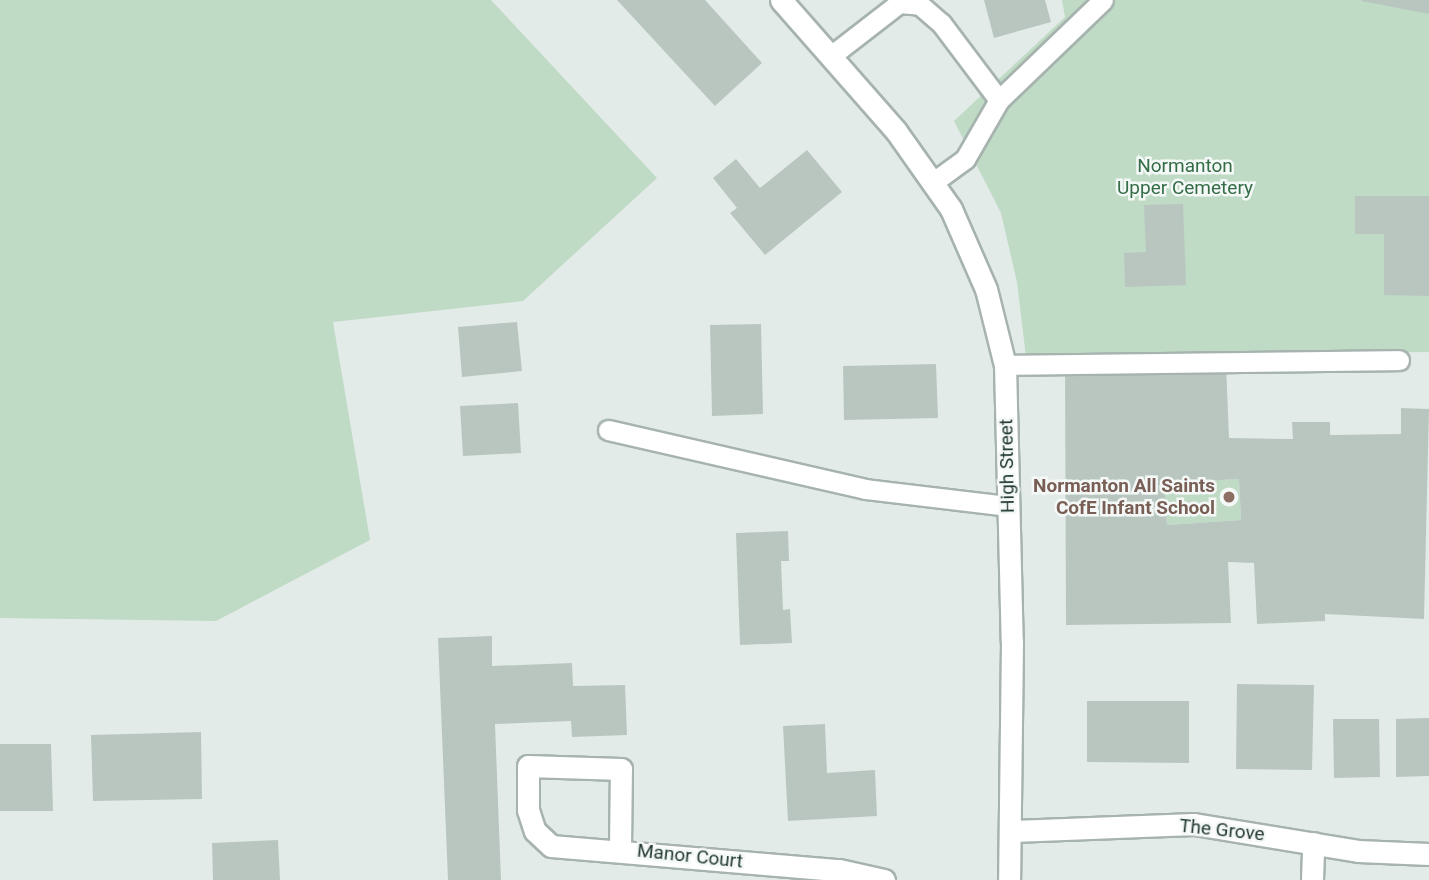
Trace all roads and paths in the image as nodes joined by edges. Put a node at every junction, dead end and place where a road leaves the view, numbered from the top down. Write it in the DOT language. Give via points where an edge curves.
graph roads {
  1 [pos="781,0"];
  2 [pos="1103,0"];
  3 [pos="832,55"];
  4 [pos="999,100"];
  5 [pos="932,183"];
  6 [pos="1399,360"];
  7 [pos="1005,365"];
  8 [pos="608,430"];
  9 [pos="1008,506"];
  10 [pos="1013,831"];
  11 [pos="1313,842"];
  12 [pos="620,848"];
  13 [pos="1429,854"];
  14 [pos="884,880"];
  15 [pos="1009,880"];
  16 [pos="1312,880"];
  1 -- 3 [label="street, High Street"];
  2 -- 4 [label="lane"];
  3 -- 4 [label="lane" via="899,3 920,5 941,23"];
  3 -- 5 [label="street, High Street"];
  4 -- 5 [label="lane" via="965,159"];
  5 -- 7 [label="street, High Street" via="951,209 986,289"];
  6 -- 7 [label="lane"];
  7 -- 9 [label="street, High Street"];
  8 -- 9 [label="lane" via="865,489"];
  9 -- 10 [label="street, High Street"];
  10 -- 11 [label="street, The Grove" via="1194,824"];
  10 -- 15 [label="street, High Street"];
  11 -- 13 [label="street, The Grove" via="1358,851"];
  11 -- 16 [label="street"];
  12 -- 12 [label="street, Manor Court" via="621,769 528,766 528,810 551,846"];
  12 -- 14 [label="street, Manor Court" via="839,870"];
}
